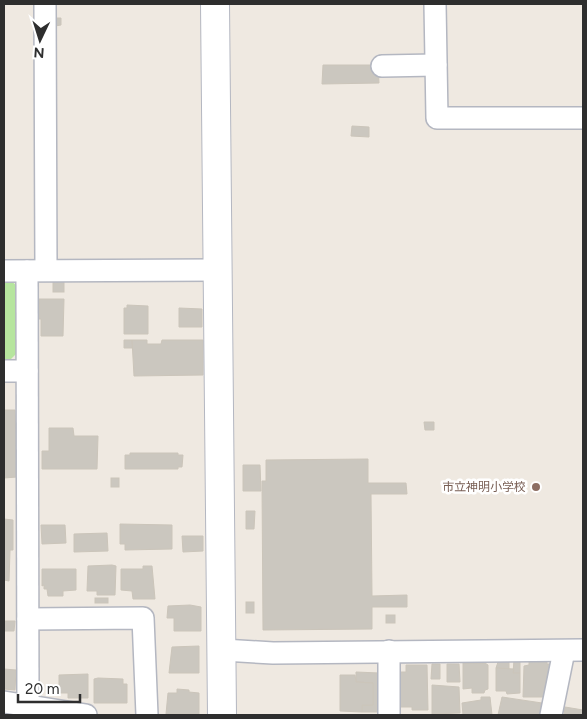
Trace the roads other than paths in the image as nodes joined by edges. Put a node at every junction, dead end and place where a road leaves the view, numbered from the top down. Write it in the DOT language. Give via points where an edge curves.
graph roads {
  1 [pos="45,4"];
  2 [pos="215,4"];
  3 [pos="435,4"];
  4 [pos="436,65"];
  5 [pos="382,66"];
  6 [pos="583,118"];
  7 [pos="216,270"];
  8 [pos="4,271"];
  9 [pos="37,271"];
  10 [pos="4,371"];
  11 [pos="27,372"];
  12 [pos="28,619"];
  13 [pos="223,650"];
  14 [pos="574,650"];
  15 [pos="389,651"];
  16 [pos="4,702"];
  17 [pos="28,706"];
  18 [pos="86,715"];
  19 [pos="147,715"];
  20 [pos="222,715"];
  21 [pos="389,715"];
  22 [pos="550,715"];
  1 -- 9 [label="street"];
  2 -- 7 [label="street"];
  3 -- 4 [label="street"];
  4 -- 5 [label="street"];
  4 -- 6 [label="street" via="437,118"];
  7 -- 9 [label="street"];
  7 -- 13 [label="street"];
  8 -- 9 [label="street"];
  9 -- 11 [label="street"];
  10 -- 11 [label="street"];
  11 -- 12 [label="street"];
  12 -- 17 [label="street"];
  12 -- 19 [label="street" via="142,618"];
  13 -- 15 [label="street" via="273,653"];
  13 -- 20 [label="street"];
  14 -- 15 [label="street"];
  14 -- 22 [label="street"];
  15 -- 21 [label="street"];
  16 -- 17 [label="street"];
  17 -- 18 [label="street"];
}
